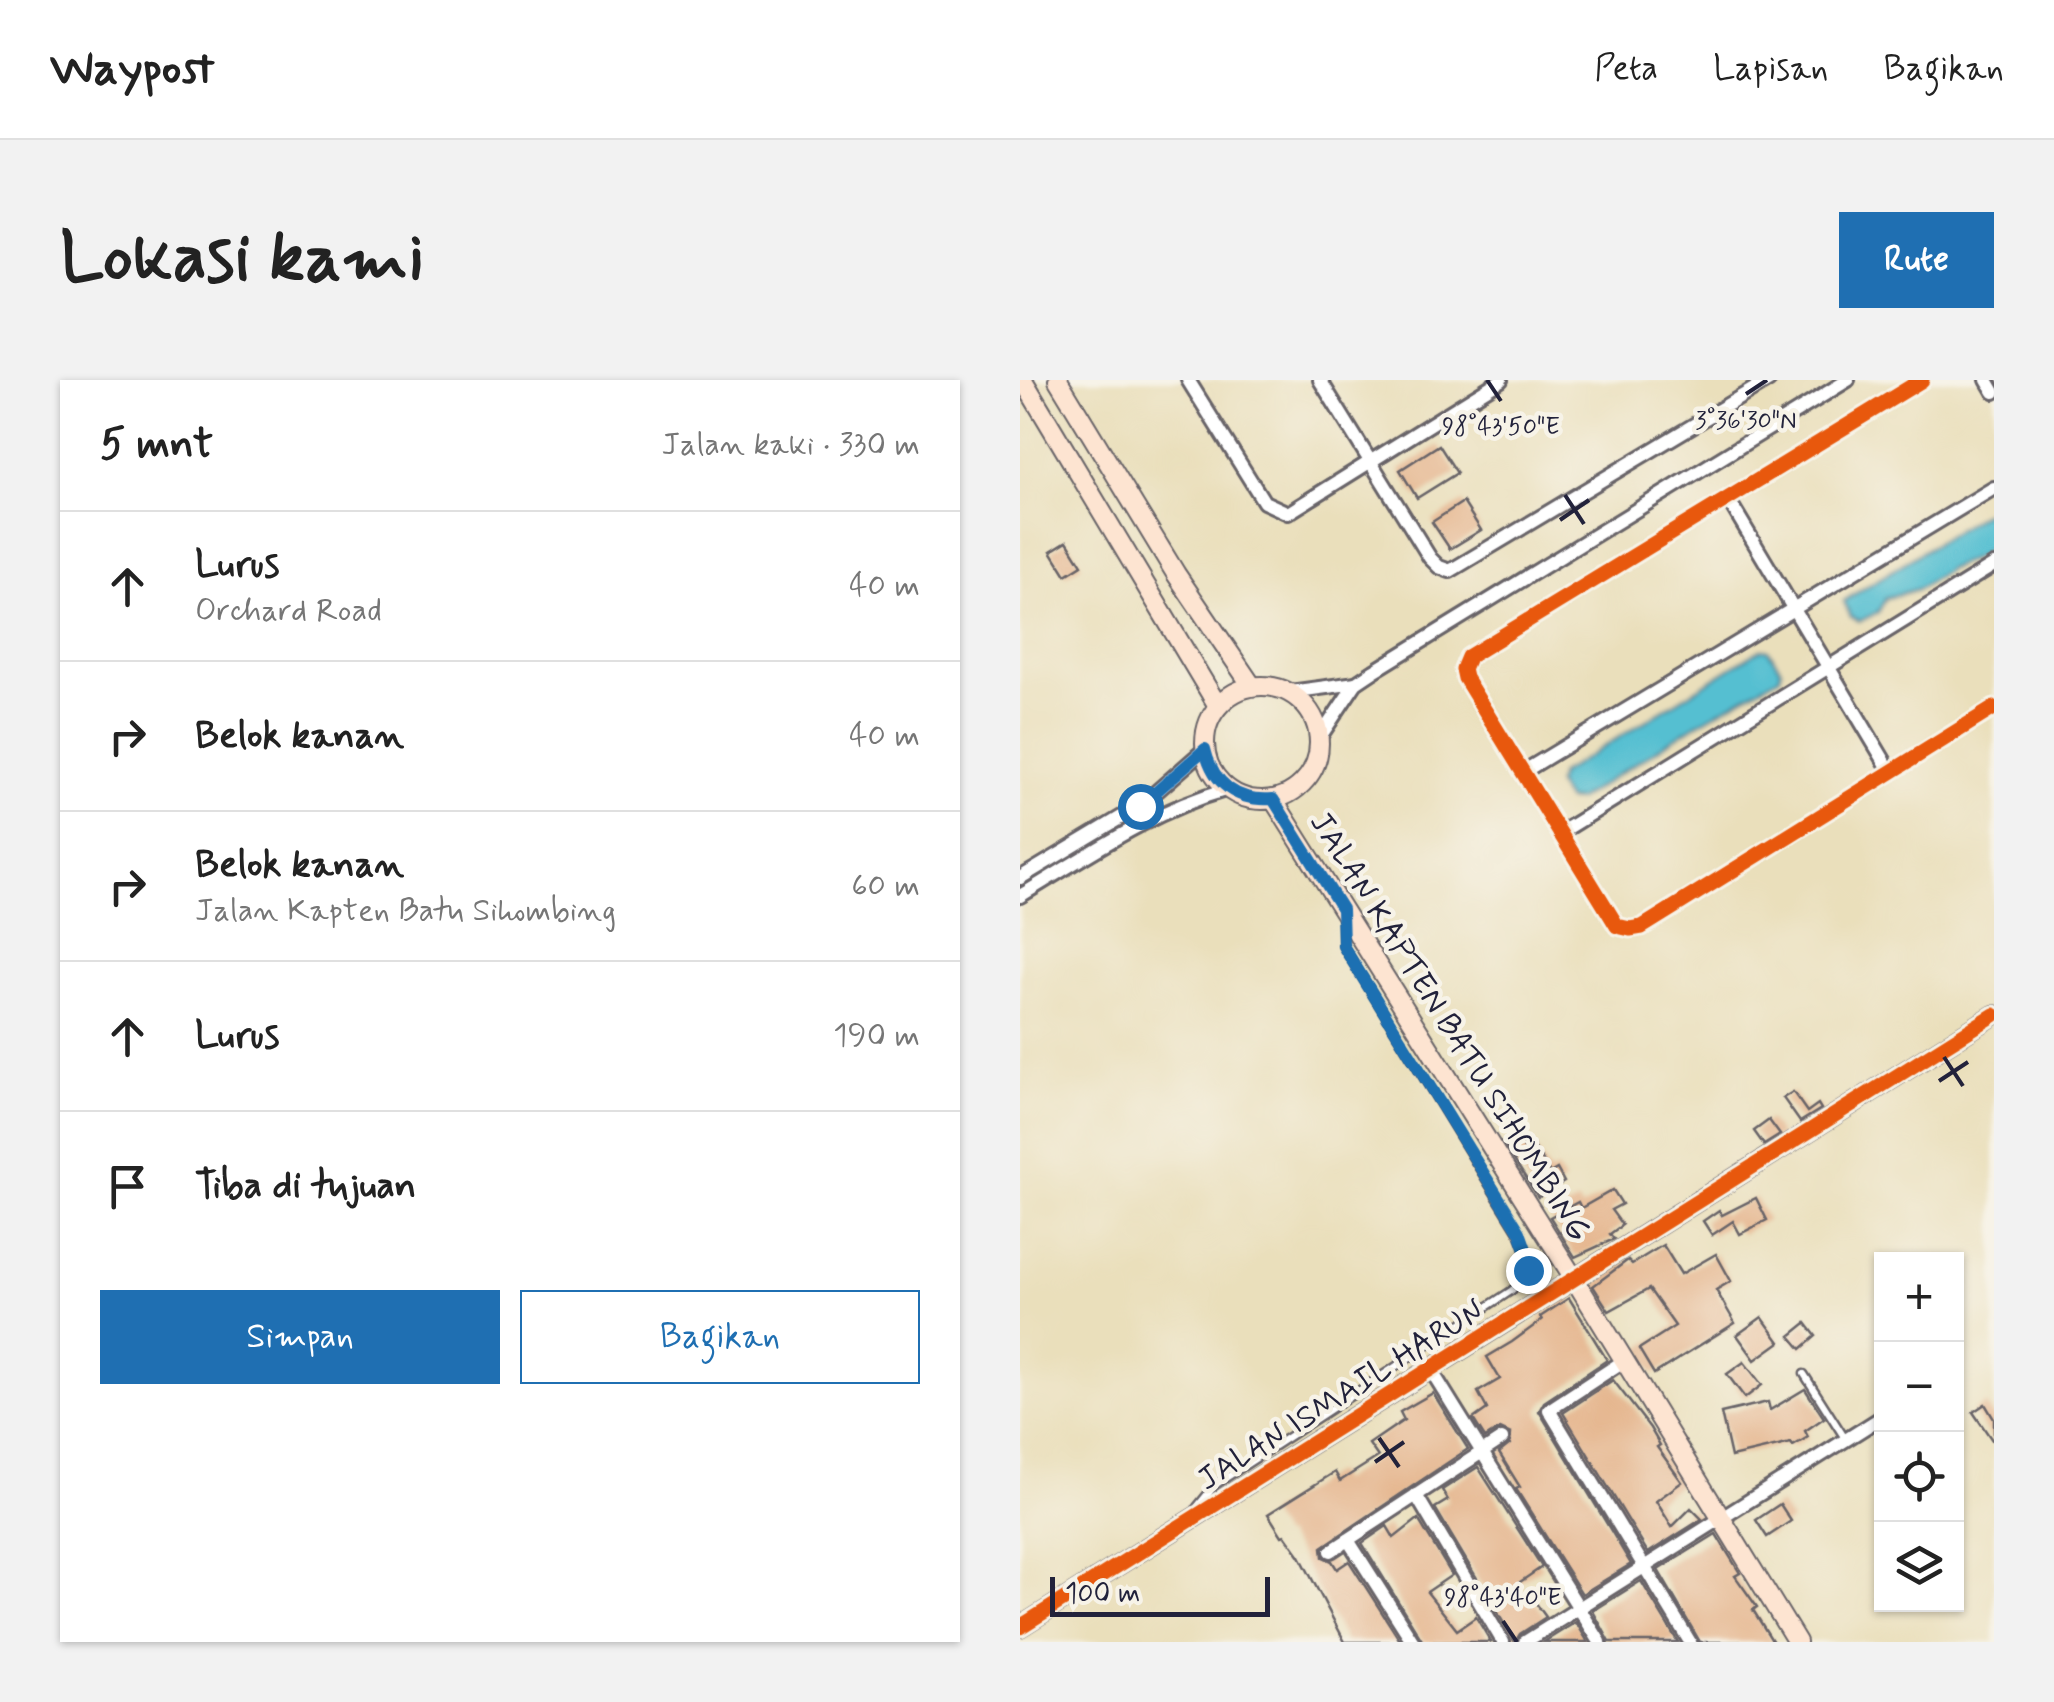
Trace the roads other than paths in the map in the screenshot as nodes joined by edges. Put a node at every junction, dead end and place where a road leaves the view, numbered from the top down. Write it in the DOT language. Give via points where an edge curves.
graph roads {
  1 [pos="1023,380"];
  2 [pos="1058,380"];
  3 [pos="1188,380"];
  4 [pos="1320,380"];
  5 [pos="1768,380"];
  6 [pos="1848,380"];
  7 [pos="1922,380"];
  8 [pos="1986,380"];
  9 [pos="1491,382"];
  10 [pos="1994,392"];
  11 [pos="1372,460"];
  12 [pos="1994,488"];
  13 [pos="1728,499"];
  14 [pos="1994,565"];
  15 [pos="1794,609"];
  16 [pos="1829,667"];
  17 [pos="1356,683"];
  18 [pos="1252,686"];
  19 [pos="1290,692"];
  20 [pos="1218,706"];
  21 [pos="1994,708"];
  22 [pos="1320,738"];
  23 [pos="1205,749"];
  24 [pos="1523,772"];
  25 [pos="1892,772"];
  26 [pos="1228,789"];
  27 [pos="1273,799"];
  28 [pos="1560,834"];
  29 [pos="1020,878"];
  30 [pos="1020,896"];
  31 [pos="1342,909"];
  32 [pos="1994,1015"];
  33 [pos="1575,1280"];
  34 [pos="1624,1360"];
  35 [pos="1431,1370"];
  36 [pos="1804,1374"];
  37 [pos="1874,1422"];
  38 [pos="1502,1439"];
  39 [pos="1846,1440"];
  40 [pos="1483,1451"];
  41 [pos="1416,1495"];
  42 [pos="1721,1518"];
  43 [pos="1180,1527"];
  44 [pos="1348,1540"];
  45 [pos="1331,1551"];
  46 [pos="1644,1567"];
  47 [pos="1579,1608"];
  48 [pos="1020,1629"];
  49 [pos="1024,1642"];
  50 [pos="1413,1642"];
  51 [pos="1503,1642"];
  52 [pos="1525,1642"];
  53 [pos="1600,1642"];
  54 [pos="1690,1642"];
  55 [pos="1797,1642"];
  1 -- 20 [label="street"];
  2 -- 18 [label="street"];
  3 -- 11 [label="street" via="1276,511 1304,505"];
  4 -- 11 [label="street"];
  5 -- 11 [label="street" via="1450,571 1430,558"];
  6 -- 17 [label="street"];
  7 -- 13 [label="street"];
  8 -- 10 [label="street"];
  9 -- 11 [label="street"];
  12 -- 15 [label="street"];
  13 -- 15 [label="street"];
  13 -- 24 [label="street" via="1468,658 1465,678"];
  14 -- 16 [label="street"];
  15 -- 16 [label="street"];
  15 -- 24 [label="street"];
  16 -- 25 [label="street"];
  16 -- 28 [label="street"];
  17 -- 19 [label="street"];
  17 -- 22 [label="street"];
  18 -- 19 [label="street"];
  18 -- 20 [label="street"];
  19 -- 22 [label="street" via="1311,711"];
  20 -- 23 [label="street"];
  21 -- 25 [label="street"];
  22 -- 27 [label="street" via="1308,777"];
  23 -- 26 [label="street"];
  23 -- 29 [label="street" via="1140,806"];
  24 -- 28 [label="street"];
  25 -- 28 [label="street" via="1630,930 1618,926"];
  26 -- 27 [label="street" via="1249,799"];
  26 -- 30 [label="street" via="1149,817"];
  27 -- 31 [label="street, JALAN KAPTEN BATU SIHOMBING"];
  31 -- 33 [label="street, JALAN KAPTEN BATU SIHOMBING"];
  31 -- 43 [label="lane" via="1343,946 1520,1232 1528,1270 1511,1292 1215,1486"];
  32 -- 33 [label="street, JALAN ISMAIL HARUN"];
  33 -- 34 [label="street, JALAN KAPTEN BATU SIHOMBING"];
  33 -- 35 [label="street, JALAN ISMAIL HARUN"];
  34 -- 42 [label="street, JALAN KAPTEN BATU SIHOMBING"];
  34 -- 46 [label="street" via="1549,1410"];
  35 -- 40 [label="street"];
  35 -- 43 [label="street, JALAN ISMAIL HARUN"];
  36 -- 39 [label="lane"];
  37 -- 39 [label="street"];
  38 -- 40 [label="street"];
  39 -- 42 [label="street"];
  40 -- 41 [label="street"];
  40 -- 47 [label="street"];
  41 -- 44 [label="street"];
  41 -- 51 [label="street"];
  42 -- 46 [label="street"];
  42 -- 55 [label="street, JALAN KAPTEN BATU SIHOMBING"];
  43 -- 48 [label="street, JALAN ISMAIL HARUN"];
  44 -- 45 [label="street"];
  44 -- 50 [label="street"];
  46 -- 47 [label="street"];
  46 -- 54 [label="street"];
  47 -- 52 [label="street"];
  47 -- 53 [label="street"];
  48 -- 49 [label="street"];
}
